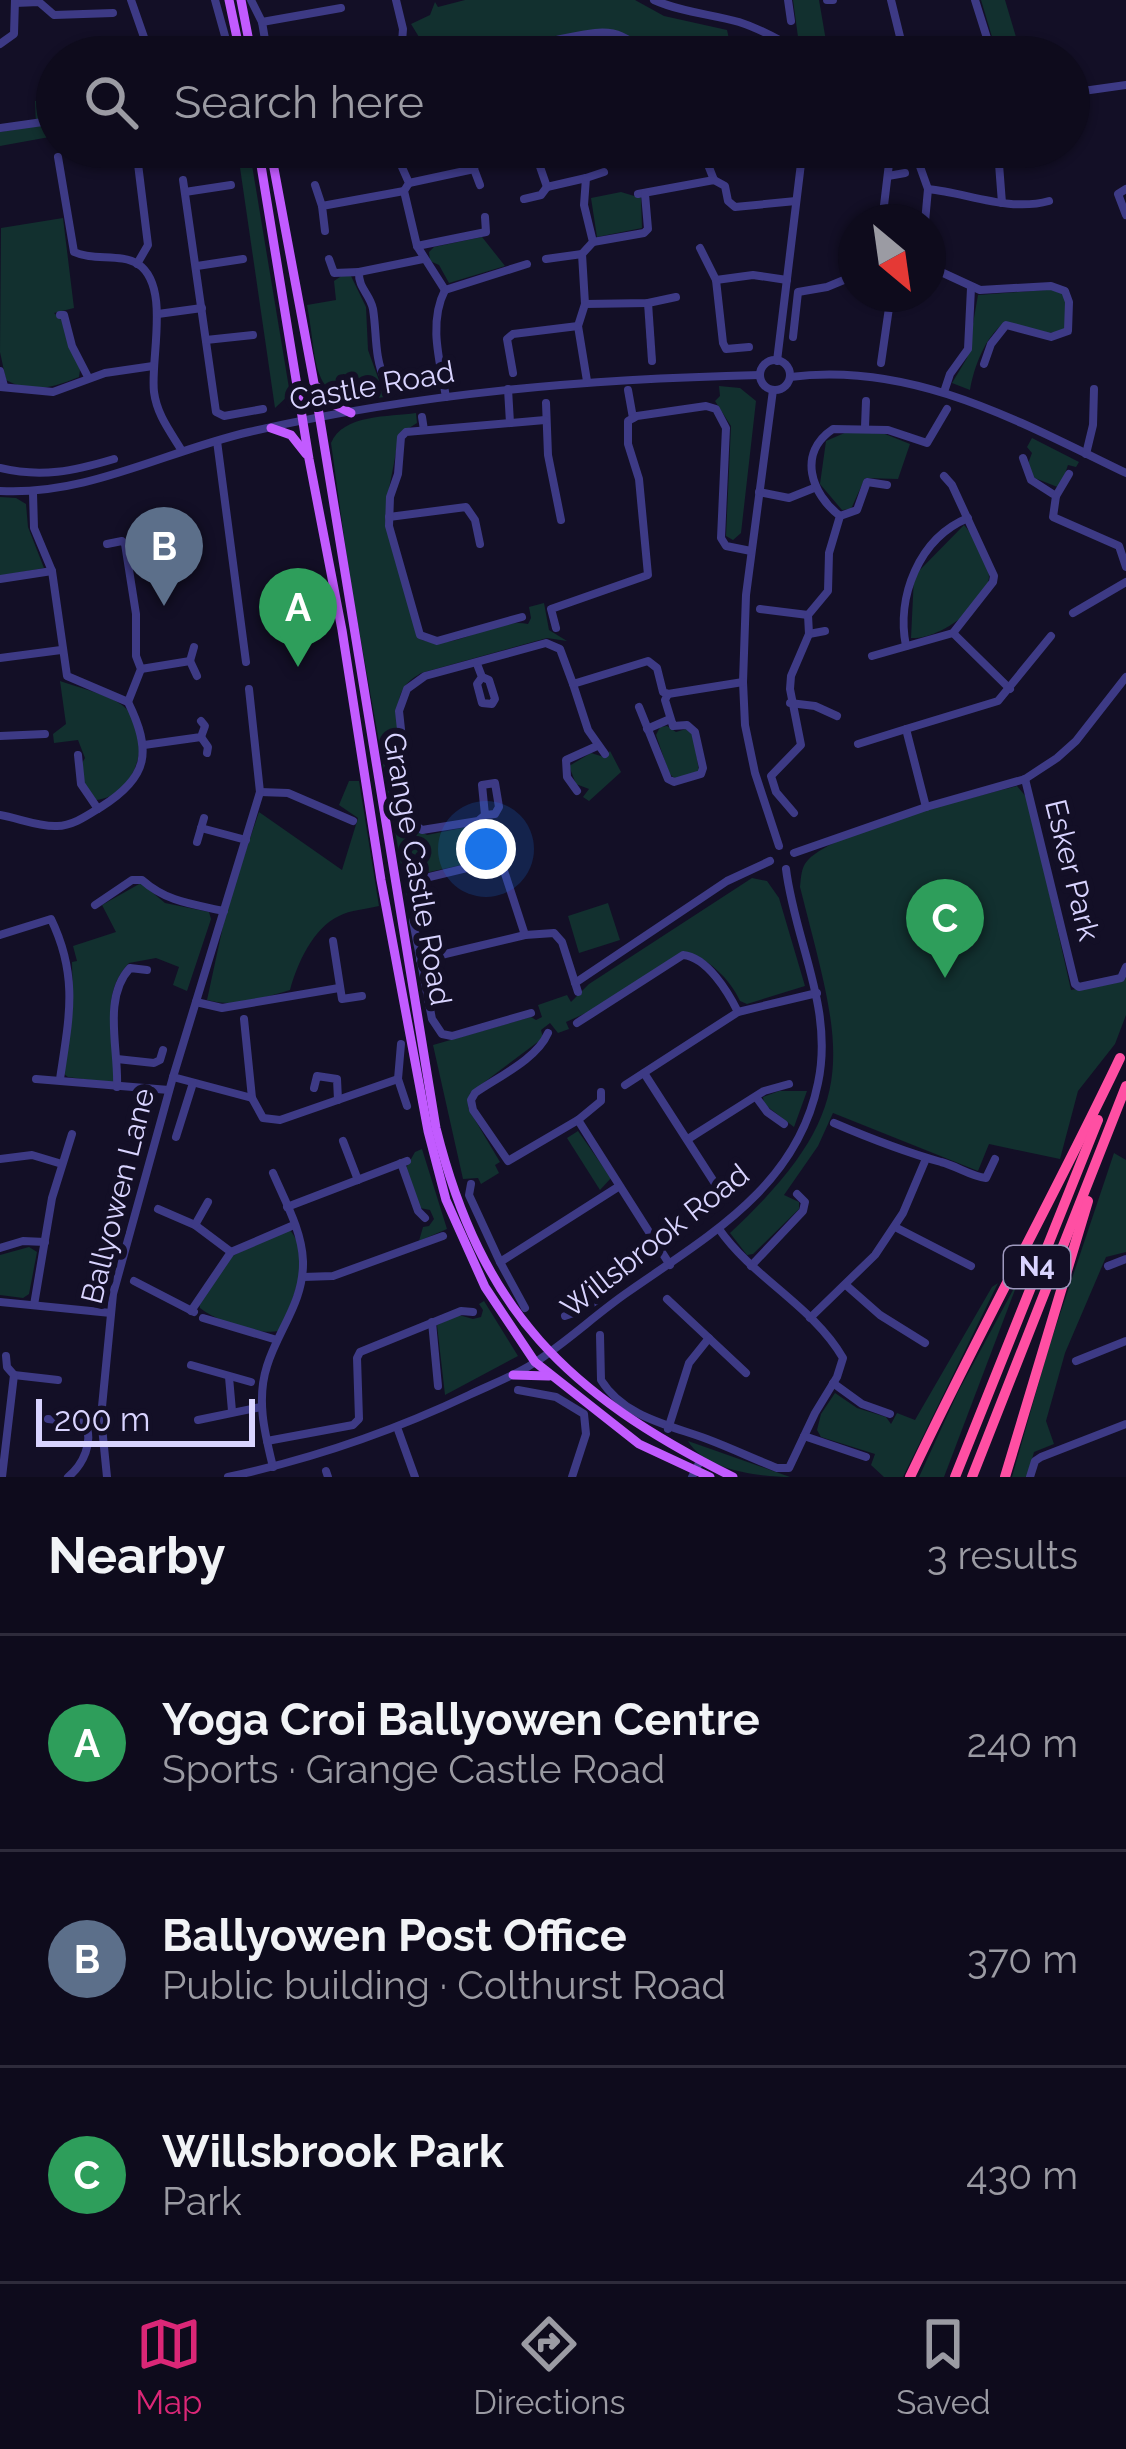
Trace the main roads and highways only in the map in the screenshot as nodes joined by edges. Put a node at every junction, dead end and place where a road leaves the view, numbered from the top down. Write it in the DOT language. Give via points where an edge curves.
graph roads {
  1 [pos="229,0"];
  2 [pos="241,0"];
  3 [pos="237,36"];
  4 [pos="248,36"];
  5 [pos="262,168"];
  6 [pos="273,168"];
  7 [pos="314,382"];
  8 [pos="351,413"];
  9 [pos="271,428"];
  10 [pos="309,459"];
  11 [pos="1126,1043"];
  12 [pos="1120,1058"];
  13 [pos="1126,1086"];
  14 [pos="1116,1112"];
  15 [pos="513,1375"];
  16 [pos="549,1376"];
  17 [pos="696,1470"];
  18 [pos="710,1477"];
  19 [pos="733,1477"];
  20 [pos="910,1477"];
  21 [pos="955,1477"];
  22 [pos="972,1477"];
  23 [pos="1005,1477"];
  1 -- 3 [label="main road"];
  2 -- 4 [label="main road"];
  5 -- 10 [label="main road, Grange Castle Road"];
  6 -- 7 [label="main road, Grange Castle Road"];
  7 -- 8 [label="main road"];
  7 -- 17 [label="main road, Grange Castle Road" via="452,1190 480,1256 554,1356"];
  9 -- 10 [label="main road" via="291,435"];
  10 -- 16 [label="main road, Grange Castle Road" via="438,1175 485,1286"];
  11 -- 12 [label="highway, N4"];
  12 -- 20 [label="highway"];
  12 -- 21 [label="highway, N4"];
  13 -- 14 [label="highway, N4"];
  14 -- 22 [label="highway, N4"];
  14 -- 23 [label="highway"];
  15 -- 16 [label="main road"];
  16 -- 17 [label="main road, Grange Castle Road" via="639,1444"];
  17 -- 18 [label="main road, Grange Castle Road"];
  17 -- 19 [label="main road, Grange Castle Road"];
}
